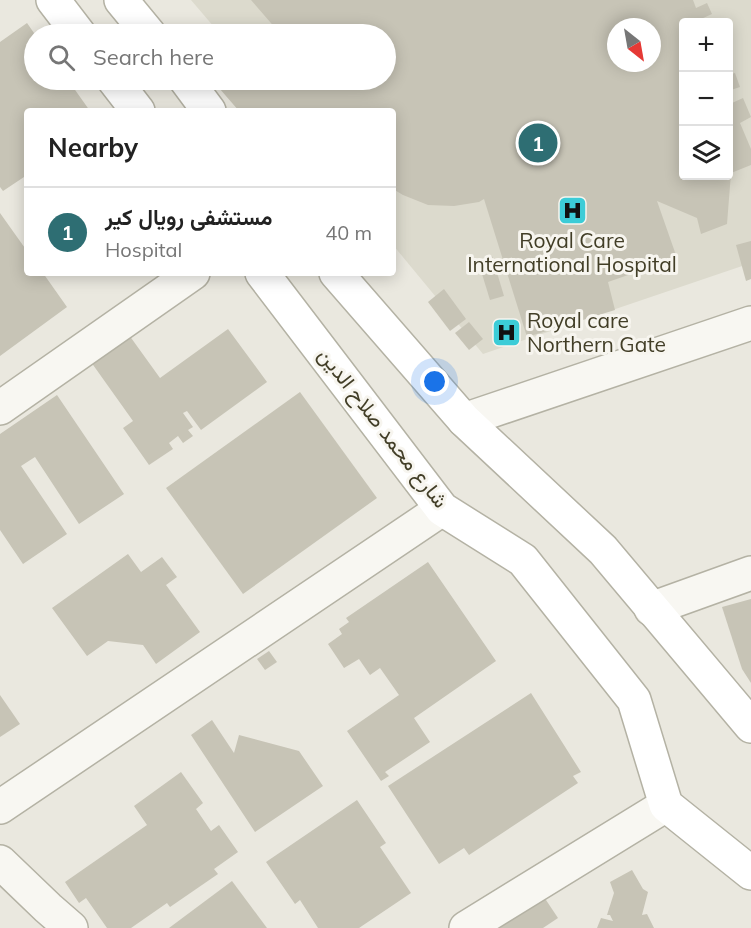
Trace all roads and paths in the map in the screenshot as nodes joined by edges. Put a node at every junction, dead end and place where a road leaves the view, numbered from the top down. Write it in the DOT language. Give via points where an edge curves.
graph roads {
  1 [pos="53,0"];
  2 [pos="121,0"];
  3 [pos="71,24"];
  4 [pos="141,24"];
  5 [pos="122,90"];
  6 [pos="193,90"];
  7 [pos="136,108"];
  8 [pos="207,108"];
  9 [pos="189,276"];
  10 [pos="264,276"];
  11 [pos="339,276"];
  12 [pos="751,323"];
  13 [pos="0,408"];
  14 [pos="464,420"];
  15 [pos="442,509"];
  16 [pos="751,573"];
  17 [pos="651,609"];
  18 [pos="751,726"];
  19 [pos="666,805"];
  20 [pos="0,807"];
  21 [pos="0,862"];
  22 [pos="751,873"];
  23 [pos="72,928"];
  24 [pos="466,928"];
  1 -- 3 [label="main road"];
  2 -- 4 [label="main road"];
  5 -- 7 [label="main road"];
  6 -- 8 [label="main road"];
  9 -- 13 [label="street"];
  10 -- 15 [label="main road, شارع محمد صلاح الدين"];
  11 -- 14 [label="main road"];
  12 -- 14 [label="street"];
  14 -- 17 [label="main road" via="603,550"];
  15 -- 19 [label="main road, شارع محمد صلاح الدين" via="523,560 634,700"];
  15 -- 20 [label="street"];
  16 -- 17 [label="street"];
  17 -- 18 [label="main road"];
  19 -- 22 [label="main road"];
  19 -- 24 [label="street"];
  21 -- 23 [label="street"];
}
